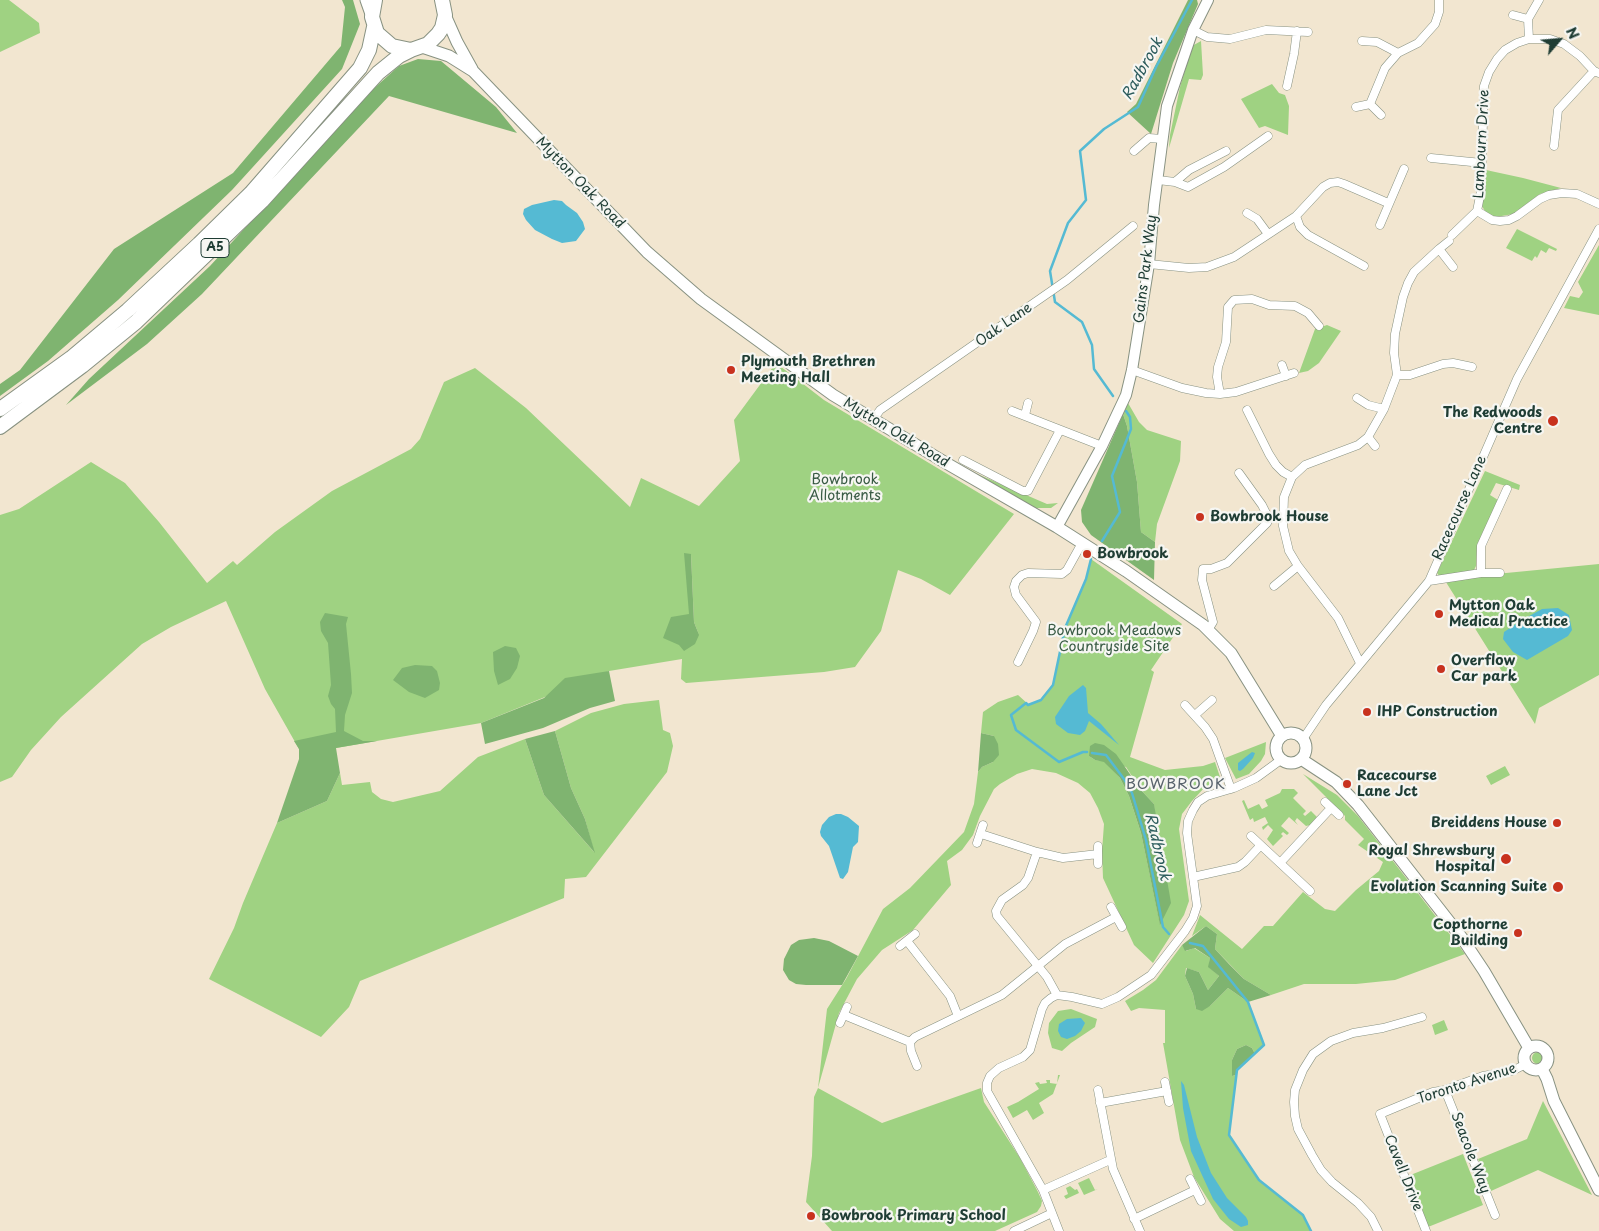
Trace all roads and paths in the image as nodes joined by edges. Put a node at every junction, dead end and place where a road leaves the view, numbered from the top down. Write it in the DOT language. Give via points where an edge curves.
graph roads {
  1 [pos="366,0"];
  2 [pos="375,0"];
  3 [pos="442,0"];
  4 [pos="1208,0"];
  5 [pos="1439,0"];
  6 [pos="1539,0"];
  7 [pos="445,15"];
  8 [pos="1513,15"];
  9 [pos="1528,19"];
  10 [pos="373,22"];
  11 [pos="1193,30"];
  12 [pos="1297,31"];
  13 [pos="1308,32"];
  14 [pos="1529,40"];
  15 [pos="1362,41"];
  16 [pos="417,48"];
  17 [pos="1398,53"];
  18 [pos="473,71"];
  19 [pos="1596,72"];
  20 [pos="1287,86"];
  21 [pos="1370,104"];
  22 [pos="1356,108"];
  23 [pos="1381,115"];
  24 [pos="1268,136"];
  25 [pos="1162,139"];
  26 [pos="1554,146"];
  27 [pos="1134,151"];
  28 [pos="1226,151"];
  29 [pos="1431,158"];
  30 [pos="1482,163"];
  31 [pos="1404,169"];
  32 [pos="1158,180"];
  33 [pos="1175,182"];
  34 [pos="1388,203"];
  35 [pos="1599,204"];
  36 [pos="1477,211"];
  37 [pos="1263,212"];
  38 [pos="1247,213"];
  39 [pos="1296,216"];
  40 [pos="1256,218"];
  41 [pos="1380,225"];
  42 [pos="1134,226"];
  43 [pos="1599,229"];
  44 [pos="1268,234"];
  45 [pos="1439,249"];
  46 [pos="1149,264"];
  47 [pos="1364,266"];
  48 [pos="1453,267"];
  49 [pos="1319,326"];
  50 [pos="1456,354"];
  51 [pos="1453,363"];
  52 [pos="1282,365"];
  53 [pos="1472,367"];
  54 [pos="1132,370"];
  55 [pos="1294,373"];
  56 [pos="1397,375"];
  57 [pos="1286,376"];
  58 [pos="1220,394"];
  59 [pos="1357,398"];
  60 [pos="1028,403"];
  61 [pos="1384,409"];
  62 [pos="0,410"];
  63 [pos="1247,410"];
  64 [pos="1012,411"];
  65 [pos="1025,415"];
  66 [pos="873,420"];
  67 [pos="0,427"];
  68 [pos="1060,430"];
  69 [pos="1368,437"];
  70 [pos="1102,446"];
  71 [pos="1375,446"];
  72 [pos="963,460"];
  73 [pos="1239,473"];
  74 [pos="1292,477"];
  75 [pos="1507,488"];
  76 [pos="1057,527"];
  77 [pos="1082,543"];
  78 [pos="1298,566"];
  79 [pos="1500,573"];
  80 [pos="1480,574"];
  81 [pos="1429,580"];
  82 [pos="1274,586"];
  83 [pos="1208,630"];
  84 [pos="1018,662"];
  85 [pos="1360,663"];
  86 [pos="1212,700"];
  87 [pos="1185,705"];
  88 [pos="1195,715"];
  89 [pos="1282,736"];
  90 [pos="1303,739"];
  91 [pos="1282,759"];
  92 [pos="1302,759"];
  93 [pos="1231,789"];
  94 [pos="1325,802"];
  95 [pos="1332,808"];
  96 [pos="1338,815"];
  97 [pos="983,825"];
  98 [pos="980,834"];
  99 [pos="1251,836"];
  100 [pos="977,843"];
  101 [pos="1260,846"];
  102 [pos="1037,852"];
  103 [pos="1098,864"];
  104 [pos="1280,864"];
  105 [pos="1193,877"];
  106 [pos="1310,891"];
  107 [pos="1111,907"];
  108 [pos="1116,916"];
  109 [pos="1122,927"];
  110 [pos="915,934"];
  111 [pos="907,941"];
  112 [pos="900,946"];
  113 [pos="1037,966"];
  114 [pos="1057,995"];
  115 [pos="958,1016"];
  116 [pos="1422,1017"];
  117 [pos="840,1023"];
  118 [pos="910,1042"];
  119 [pos="1529,1048"];
  120 [pos="1526,1064"];
  121 [pos="918,1066"];
  122 [pos="1542,1069"];
  123 [pos="1165,1082"];
  124 [pos="1098,1090"];
  125 [pos="1445,1090"];
  126 [pos="1166,1091"];
  127 [pos="1169,1102"];
  128 [pos="1100,1103"];
  129 [pos="1380,1114"];
  130 [pos="1110,1160"];
  131 [pos="1190,1179"];
  132 [pos="1598,1184"];
  133 [pos="1043,1190"];
  134 [pos="1195,1190"];
  135 [pos="1201,1201"];
  136 [pos="1052,1212"];
  137 [pos="1495,1215"];
  138 [pos="1134,1220"];
  139 [pos="1014,1231"];
  140 [pos="1059,1231"];
  141 [pos="1140,1231"];
  142 [pos="1378,1231"];
  143 [pos="1426,1231"];
  1 -- 10 [label="main road"];
  2 -- 10 [label="highway"];
  3 -- 7 [label="highway"];
  4 -- 11 [label="street, Gains Park Way"];
  5 -- 17 [label="street" via="1435,24 1418,43"];
  6 -- 9 [label="street"];
  7 -- 16 [label="highway" via="434,40"];
  7 -- 18 [label="main road, Mytton Oak Road"];
  8 -- 9 [label="street"];
  9 -- 14 [label="street"];
  10 -- 16 [label="highway" via="382,38 392,46"];
  10 -- 62 [label="highway, A5" via="369,50 360,68 250,193 128,310 71,358"];
  11 -- 12 [label="street" via="1207,37 1230,39 1266,30"];
  11 -- 25 [label="street, Gains Park Way" via="1167,106"];
  12 -- 13 [label="street"];
  12 -- 20 [label="street"];
  14 -- 19 [label="street, Lambourn Drive" via="1564,44"];
  14 -- 30 [label="street, Lambourn Drive" via="1505,50 1489,72 1484,86"];
  15 -- 17 [label="street" via="1377,42"];
  16 -- 18 [label="main road, Mytton Oak Road" via="449,56"];
  16 -- 67 [label="highway, A5" via="399,56 378,73 262,201 136,322"];
  17 -- 21 [label="street" via="1385,68"];
  18 -- 66 [label="main road, Mytton Oak Road" via="660,264 702,300"];
  19 -- 26 [label="street" via="1558,110"];
  21 -- 22 [label="street"];
  21 -- 23 [label="street"];
  24 -- 33 [label="street" via="1224,168 1188,187"];
  25 -- 27 [label="street" via="1149,138"];
  25 -- 32 [label="street, Gains Park Way"];
  28 -- 33 [label="street" via="1189,170"];
  29 -- 30 [label="street"];
  30 -- 36 [label="street, Lambourn Drive"];
  31 -- 34 [label="street"];
  32 -- 33 [label="street"];
  32 -- 46 [label="street, Gains Park Way"];
  34 -- 39 [label="street" via="1344,184 1330,183"];
  34 -- 41 [label="street"];
  35 -- 36 [label="street, Lambourn Drive" via="1577,194 1562,193 1540,199 1517,216 1500,222"];
  36 -- 45 [label="street"];
  37 -- 40 [label="street"];
  38 -- 40 [label="street"];
  39 -- 44 [label="street"];
  39 -- 47 [label="street" via="1300,227 1308,234"];
  40 -- 44 [label="street"];
  42 -- 66 [label="street, Oak Lane" via="1049,294 880,410"];
  43 -- 81 [label="street, Racecourse Lane" via="1517,379"];
  44 -- 46 [label="street" via="1234,257 1207,267"];
  45 -- 48 [label="street"];
  45 -- 56 [label="street" via="1414,272 1402,297 1395,334"];
  46 -- 54 [label="street, Gains Park Way"];
  49 -- 58 [label="street" via="1295,306 1269,305 1252,299 1234,300 1228,307 1226,342 1218,367"];
  50 -- 51 [label="street"];
  51 -- 53 [label="street"];
  51 -- 56 [label="street" via="1410,375"];
  52 -- 57 [label="street"];
  54 -- 58 [label="street" via="1182,388"];
  54 -- 70 [label="street, Gains Park Way" via="1126,395"];
  55 -- 57 [label="street"];
  56 -- 61 [label="street"];
  57 -- 58 [label="street"];
  59 -- 61 [label="street"];
  60 -- 65 [label="street"];
  61 -- 69 [label="street"];
  63 -- 74 [label="street" via="1257,420 1276,465"];
  64 -- 65 [label="street"];
  65 -- 68 [label="street"];
  66 -- 76 [label="main road, Mytton Oak Road"];
  68 -- 70 [label="street"];
  68 -- 72 [label="street" via="1028,491 1022,491"];
  69 -- 71 [label="street"];
  69 -- 74 [label="street" via="1358,445 1312,461"];
  70 -- 76 [label="street, Gains Park Way"];
  73 -- 83 [label="street" via="1269,519 1227,563 1202,569 1213,622"];
  74 -- 78 [label="street" via="1284,497 1283,526 1289,551"];
  75 -- 80 [label="street" via="1481,546"];
  76 -- 77 [label="main road, Mytton Oak Road"];
  77 -- 83 [label="main road, Mytton Oak Road"];
  77 -- 84 [label="street" via="1062,574 1028,573 1016,581 1016,595 1036,622"];
  78 -- 82 [label="street"];
  78 -- 85 [label="street" via="1338,618"];
  79 -- 80 [label="street"];
  80 -- 81 [label="street"];
  81 -- 85 [label="street, Racecourse Lane"];
  83 -- 89 [label="main road, Mytton Oak Road" via="1231,653"];
  85 -- 90 [label="street, Racecourse Lane"];
  86 -- 88 [label="street"];
  87 -- 88 [label="street"];
  88 -- 93 [label="street" via="1212,739"];
  89 -- 90 [label="main road" via="1291,733"];
  89 -- 91 [label="main road" via="1277,751"];
  90 -- 92 [label="main road" via="1306,749"];
  91 -- 92 [label="main road" via="1292,762"];
  91 -- 93 [label="street" via="1256,778"];
  92 -- 119 [label="main road" via="1348,794 1412,873 1468,947"];
  93 -- 105 [label="street" via="1198,802 1188,821"];
  94 -- 95 [label="street"];
  95 -- 96 [label="street"];
  95 -- 104 [label="street"];
  97 -- 98 [label="street"];
  98 -- 100 [label="street"];
  98 -- 102 [label="street"];
  99 -- 101 [label="street"];
  101 -- 104 [label="street"];
  101 -- 105 [label="street" via="1238,866"];
  102 -- 103 [label="street" via="1063,858 1098,850"];
  102 -- 113 [label="street" via="1028,878 1002,900 996,911"];
  104 -- 106 [label="street"];
  105 -- 114 [label="street" via="1197,906 1193,918 1151,975 1102,1004"];
  107 -- 108 [label="street"];
  108 -- 109 [label="street"];
  108 -- 113 [label="street" via="1065,944"];
  110 -- 111 [label="street"];
  111 -- 112 [label="street"];
  111 -- 115 [label="street" via="950,996"];
  113 -- 114 [label="street" via="1048,977"];
  113 -- 115 [label="street" via="1002,995"];
  114 -- 133 [label="street" via="1042,1008 1030,1050 995,1071 987,1083 992,1103"];
  115 -- 118 [label="street" via="915,1036"];
  116 -- 142 [label="street" via="1353,1032 1331,1041 1313,1054 1295,1090 1298,1129 1312,1156 1332,1182 1371,1216"];
  117 -- 118 [label="street" via="846,1011"];
  118 -- 121 [label="street"];
  119 -- 120 [label="main road" via="1524,1057"];
  119 -- 122 [label="main road" via="1537,1045 1548,1052 1548,1062"];
  120 -- 122 [label="main road" via="1531,1069"];
  120 -- 125 [label="street, Toronto Avenue"];
  122 -- 132 [label="main road" via="1554,1101"];
  123 -- 126 [label="street"];
  124 -- 128 [label="street"];
  125 -- 129 [label="street, Toronto Avenue"];
  125 -- 137 [label="street, Seacole Way"];
  126 -- 127 [label="street"];
  126 -- 128 [label="street"];
  128 -- 130 [label="street"];
  129 -- 143 [label="street, Cavell Drive"];
  130 -- 133 [label="street"];
  130 -- 138 [label="street"];
  131 -- 134 [label="street"];
  133 -- 136 [label="street"];
  134 -- 135 [label="street"];
  134 -- 138 [label="street"];
  136 -- 139 [label="street"];
  136 -- 140 [label="street"];
  138 -- 141 [label="street"];
}
